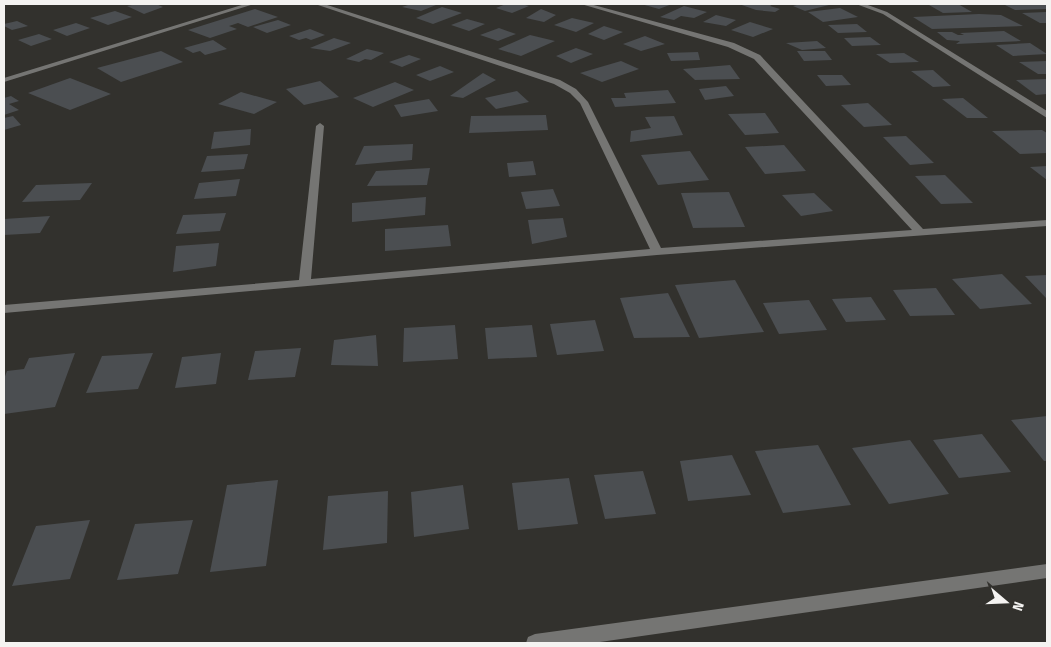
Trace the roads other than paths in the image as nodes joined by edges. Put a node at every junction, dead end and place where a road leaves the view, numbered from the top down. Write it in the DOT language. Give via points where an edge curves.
graph roads {
  1 [pos="251,4"];
  2 [pos="318,4"];
  3 [pos="584,4"];
  4 [pos="859,4"];
  5 [pos="4,80"];
  6 [pos="1047,115"];
  7 [pos="320,126"];
  8 [pos="1047,223"];
  9 [pos="921,234"];
  10 [pos="657,252"];
  11 [pos="305,282"];
  12 [pos="4,309"];
  13 [pos="1047,571"];
  14 [pos="535,643"];
  1 -- 5 [label="street"];
  2 -- 10 [label="street" via="557,82 573,91 584,102"];
  3 -- 9 [label="street" via="732,45 757,57"];
  4 -- 6 [label="street" via="885,13"];
  7 -- 11 [label="street"];
  8 -- 9 [label="street"];
  9 -- 10 [label="street"];
  10 -- 11 [label="street"];
  11 -- 12 [label="street"];
  13 -- 14 [label="street"];
}
